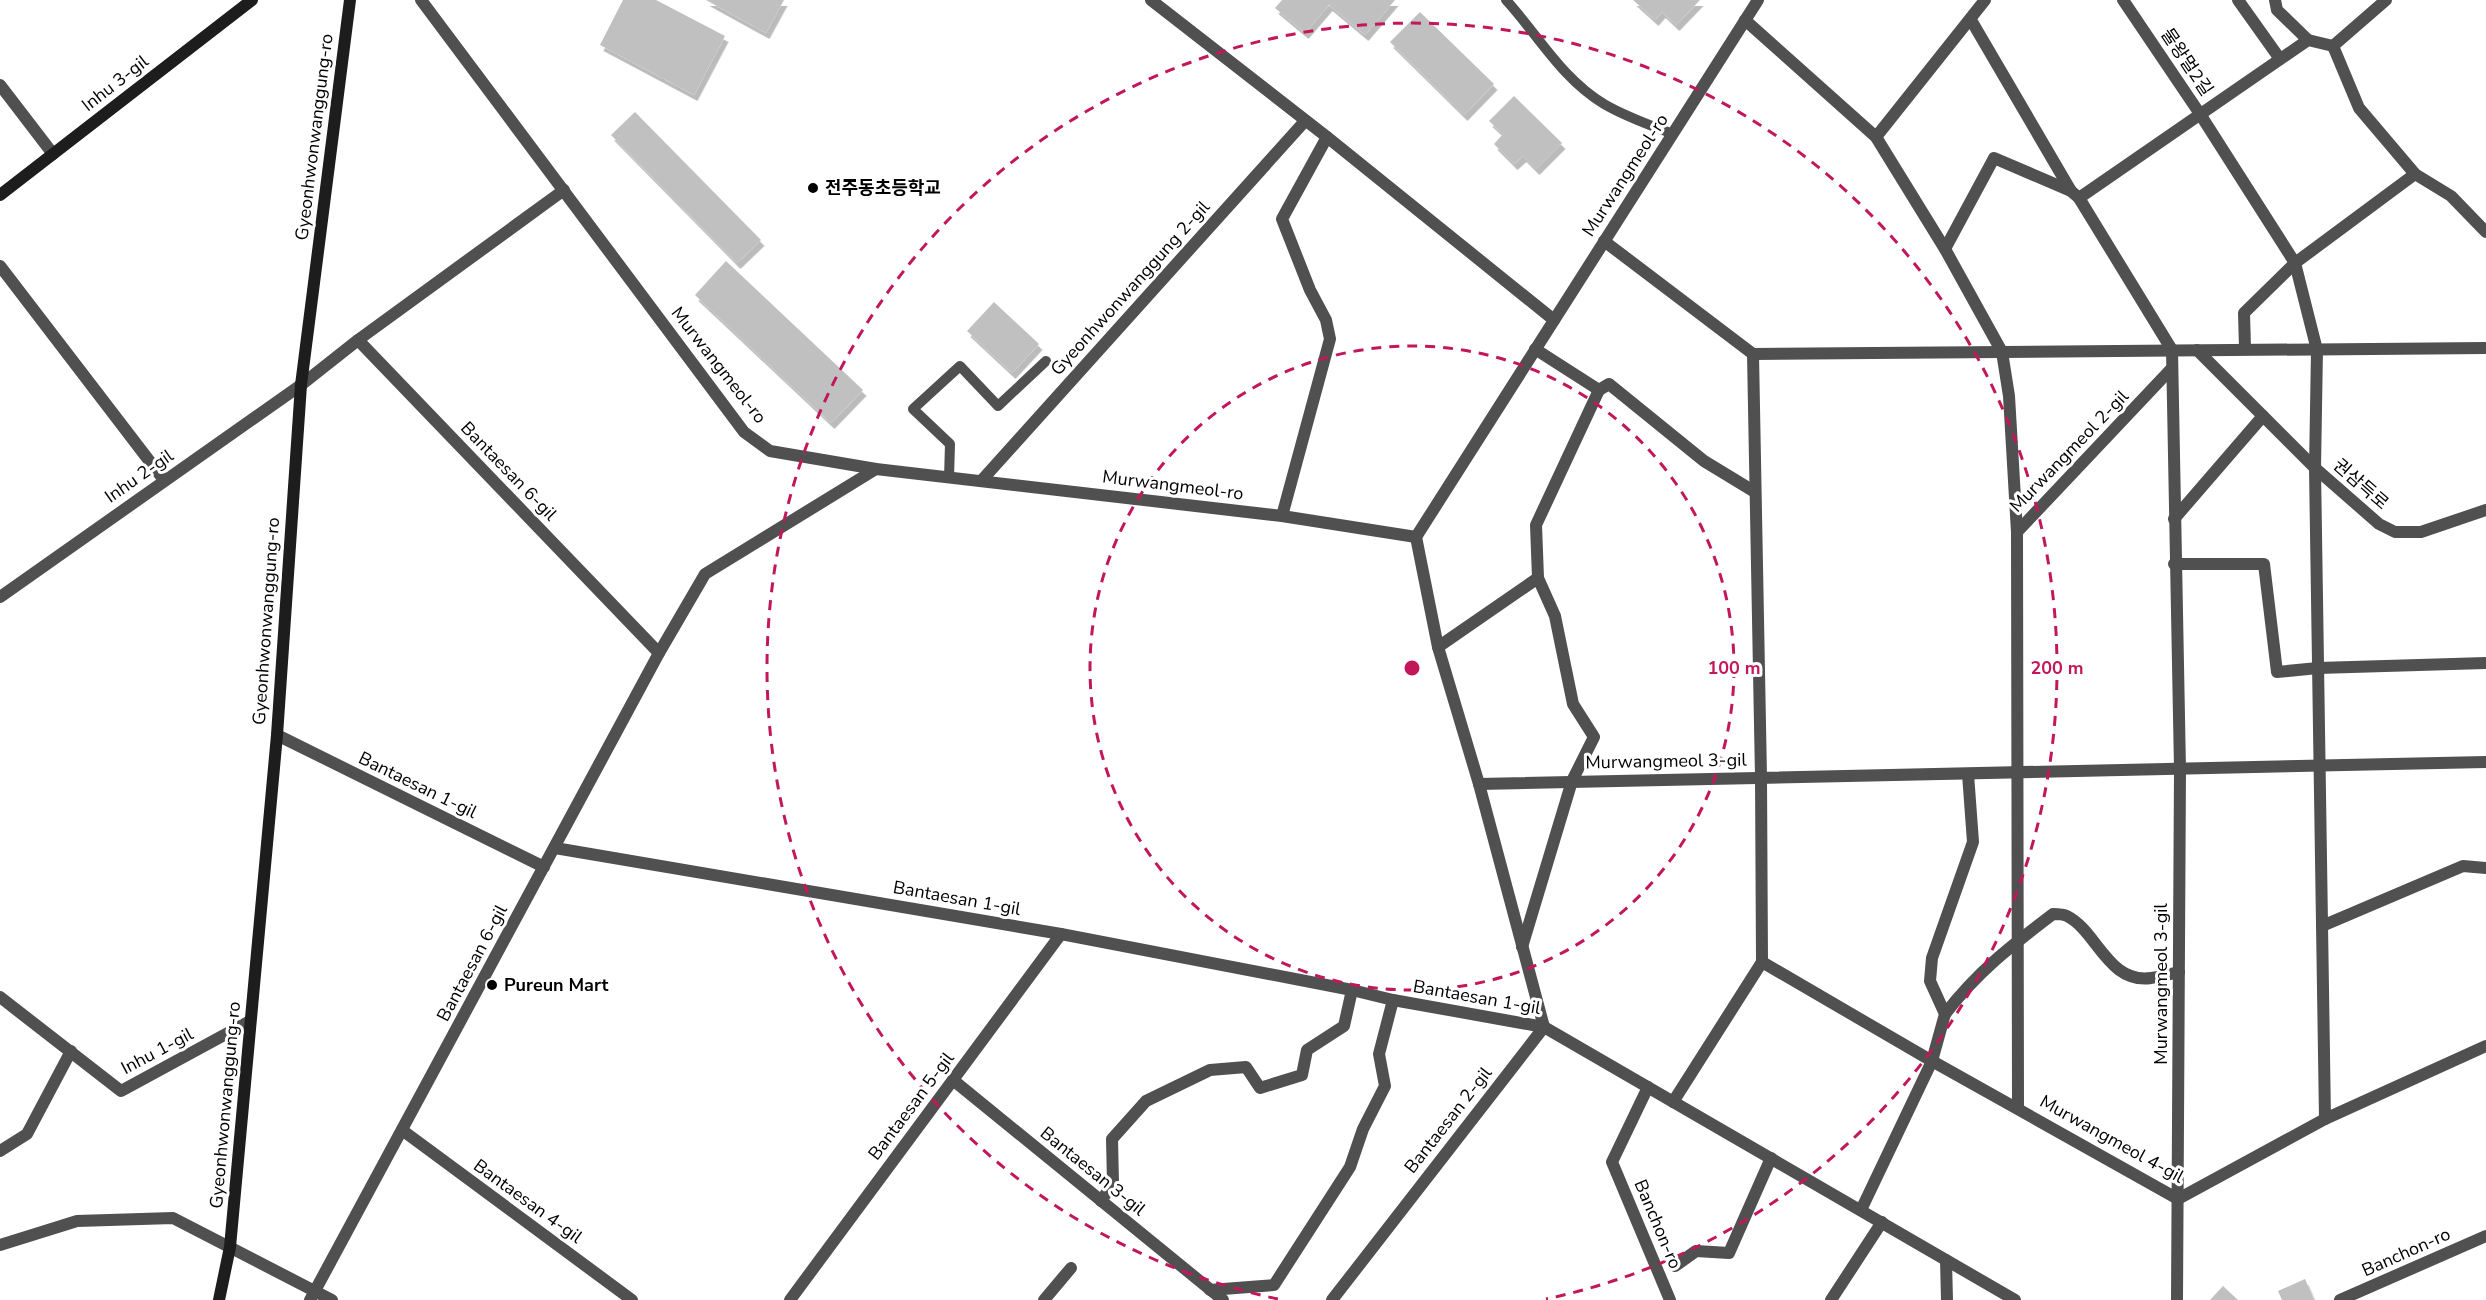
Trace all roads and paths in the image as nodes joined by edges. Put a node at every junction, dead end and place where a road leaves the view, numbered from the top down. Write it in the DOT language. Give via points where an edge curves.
graph roads {
  1 [pos="252,0"];
  2 [pos="350,0"];
  3 [pos="421,0"];
  4 [pos="1151,0"];
  5 [pos="1506,0"];
  6 [pos="1758,0"];
  7 [pos="1985,0"];
  8 [pos="2123,0"];
  9 [pos="2238,0"];
  10 [pos="2275,0"];
  11 [pos="2386,0"];
  12 [pos="1745,20"];
  13 [pos="1971,20"];
  14 [pos="2308,39"];
  15 [pos="2333,46"];
  16 [pos="2280,59"];
  17 [pos="0,85"];
  18 [pos="2200,114"];
  19 [pos="1305,121"];
  20 [pos="1673,134"];
  21 [pos="1327,137"];
  22 [pos="1876,137"];
  23 [pos="53,154"];
  24 [pos="2415,174"];
  25 [pos="564,190"];
  26 [pos="2075,194"];
  27 [pos="0,195"];
  28 [pos="2486,232"];
  29 [pos="1604,241"];
  30 [pos="1945,249"];
  31 [pos="2295,263"];
  32 [pos="0,266"];
  33 [pos="1554,320"];
  34 [pos="358,340"];
  35 [pos="2245,348"];
  36 [pos="2486,348"];
  37 [pos="1535,349"];
  38 [pos="2172,350"];
  39 [pos="2197,350"];
  40 [pos="2317,350"];
  41 [pos="2002,352"];
  42 [pos="1753,354"];
  43 [pos="1046,362"];
  44 [pos="2172,368"];
  45 [pos="301,385"];
  46 [pos="1599,390"];
  47 [pos="2263,416"];
  48 [pos="2315,468"];
  49 [pos="876,469"];
  50 [pos="949,478"];
  51 [pos="164,480"];
  52 [pos="982,480"];
  53 [pos="1755,492"];
  54 [pos="2486,510"];
  55 [pos="1282,516"];
  56 [pos="2174,519"];
  57 [pos="2017,531"];
  58 [pos="1416,537"];
  59 [pos="2174,564"];
  60 [pos="1538,579"];
  61 [pos="0,597"];
  62 [pos="1438,647"];
  63 [pos="659,652"];
  64 [pos="2486,663"];
  65 [pos="2318,668"];
  66 [pos="277,735"];
  67 [pos="2486,762"];
  68 [pos="2319,766"];
  69 [pos="2180,769"];
  70 [pos="2017,773"];
  71 [pos="1968,774"];
  72 [pos="1761,777"];
  73 [pos="1572,782"];
  74 [pos="1479,784"];
  75 [pos="555,848"];
  76 [pos="544,867"];
  77 [pos="2486,868"];
  78 [pos="2322,926"];
  79 [pos="1061,934"];
  80 [pos="2017,941"];
  81 [pos="1522,948"];
  82 [pos="1762,962"];
  83 [pos="2179,972"];
  84 [pos="1352,990"];
  85 [pos="0,998"];
  86 [pos="1393,1000"];
  87 [pos="1945,1014"];
  88 [pos="250,1021"];
  89 [pos="1544,1027"];
  90 [pos="2486,1046"];
  91 [pos="71,1051"];
  92 [pos="1932,1061"];
  93 [pos="953,1080"];
  94 [pos="1648,1087"];
  95 [pos="1673,1102"];
  96 [pos="2018,1108"];
  97 [pos="2325,1119"];
  98 [pos="402,1130"];
  99 [pos="0,1151"];
  100 [pos="1771,1158"];
  101 [pos="2178,1199"];
  102 [pos="1101,1201"];
  103 [pos="1861,1210"];
  104 [pos="1882,1222"];
  105 [pos="2486,1236"];
  106 [pos="0,1245"];
  107 [pos="230,1246"];
  108 [pos="1946,1260"];
  109 [pos="1675,1266"];
  110 [pos="1071,1269"];
  111 [pos="1210,1290"];
  112 [pos="313,1295"];
  113 [pos="1669,1296"];
  114 [pos="219,1300"];
  115 [pos="332,1300"];
  116 [pos="632,1300"];
  117 [pos="790,1300"];
  118 [pos="1044,1300"];
  119 [pos="1223,1300"];
  120 [pos="1332,1300"];
  121 [pos="1831,1300"];
  122 [pos="1947,1300"];
  123 [pos="2015,1300"];
  124 [pos="2177,1300"];
  125 [pos="2340,1300"];
  1 -- 23 [label="street, Inhu 3-gil"];
  2 -- 45 [label="street, Gyeonhwonwanggung-ro"];
  3 -- 25 [label="street, Murwangmeol-ro"];
  4 -- 19 [label="street"];
  5 -- 20 [label="lane" via="1565,73 1596,98"];
  6 -- 12 [label="street, Murwangmeol-ro"];
  7 -- 13 [label="street"];
  8 -- 18 [label="street, 물왕멀2길"];
  9 -- 16 [label="street"];
  10 -- 14 [label="street" via="2277,10"];
  11 -- 15 [label="street"];
  12 -- 20 [label="street, Murwangmeol-ro"];
  12 -- 22 [label="street"];
  13 -- 22 [label="street"];
  13 -- 26 [label="street"];
  14 -- 15 [label="street"];
  14 -- 16 [label="street"];
  15 -- 24 [label="street" via="2359,108"];
  16 -- 18 [label="street"];
  17 -- 23 [label="street"];
  18 -- 26 [label="street"];
  18 -- 31 [label="street"];
  19 -- 21 [label="street"];
  19 -- 52 [label="street, Gyeonhwonwanggung 2-gil"];
  20 -- 29 [label="street, Murwangmeol-ro"];
  21 -- 33 [label="street"];
  21 -- 55 [label="street" via="1282,219 1326,320 1330,339"];
  22 -- 30 [label="street, Murwangmeol 2-gil"];
  23 -- 27 [label="street, Inhu 3-gil"];
  24 -- 28 [label="street" via="2451,195"];
  24 -- 31 [label="street"];
  25 -- 34 [label="street, Inhu 2-gil"];
  25 -- 49 [label="street, Murwangmeol-ro" via="744,432 770,452"];
  26 -- 30 [label="street" via="1994,158"];
  26 -- 38 [label="street"];
  29 -- 33 [label="street, Murwangmeol-ro"];
  29 -- 42 [label="street"];
  30 -- 41 [label="street, Murwangmeol 2-gil"];
  31 -- 35 [label="street" via="2244,312"];
  31 -- 40 [label="street"];
  32 -- 51 [label="street"];
  33 -- 37 [label="street, Murwangmeol-ro"];
  34 -- 45 [label="street, Inhu 2-gil"];
  34 -- 63 [label="street, Bantaesan 6-gil"];
  35 -- 39 [label="street"];
  35 -- 40 [label="street"];
  36 -- 40 [label="street"];
  37 -- 46 [label="street"];
  37 -- 58 [label="street, Murwangmeol-ro"];
  38 -- 39 [label="street"];
  38 -- 41 [label="street"];
  38 -- 44 [label="street"];
  39 -- 47 [label="street"];
  40 -- 48 [label="street"];
  41 -- 42 [label="street"];
  41 -- 57 [label="street, Murwangmeol 2-gil" via="2009,396"];
  42 -- 53 [label="street"];
  43 -- 50 [label="lane" via="998,406 960,366 913,408 950,444"];
  44 -- 56 [label="street"];
  44 -- 57 [label="street, Murwangmeol 2-gil"];
  45 -- 51 [label="street, Inhu 2-gil"];
  45 -- 66 [label="street, Gyeonhwonwanggung-ro"];
  46 -- 53 [label="street" via="1609,384 1704,461"];
  46 -- 60 [label="street, Murwangmeol 3-gil" via="1536,525"];
  47 -- 48 [label="street"];
  47 -- 56 [label="street"];
  48 -- 54 [label="street, 권삼득로" via="2379,524 2395,532 2421,532"];
  48 -- 65 [label="street"];
  49 -- 50 [label="street, Murwangmeol-ro"];
  49 -- 63 [label="street, Bantaesan 6-gil" via="705,574"];
  50 -- 52 [label="street, Murwangmeol-ro"];
  51 -- 61 [label="street, Inhu 2-gil"];
  52 -- 55 [label="street, Murwangmeol-ro"];
  53 -- 72 [label="street, Murwangmeol 3-gil"];
  55 -- 58 [label="street, Murwangmeol-ro"];
  56 -- 59 [label="street, Murwangmeol 3-gil"];
  57 -- 70 [label="street"];
  58 -- 62 [label="street"];
  59 -- 65 [label="street" via="2264,564 2277,672"];
  59 -- 69 [label="street, Murwangmeol 3-gil"];
  60 -- 62 [label="street"];
  60 -- 73 [label="street, Murwangmeol 3-gil" via="1556,616 1573,704 1594,737"];
  62 -- 74 [label="street"];
  63 -- 75 [label="street, Bantaesan 6-gil"];
  64 -- 65 [label="street"];
  65 -- 68 [label="street"];
  66 -- 76 [label="street, Bantaesan 1-gil"];
  66 -- 88 [label="street, Gyeonhwonwanggung-ro"];
  67 -- 68 [label="street, Murwangmeol 3-gil"];
  68 -- 69 [label="street, Murwangmeol 3-gil"];
  68 -- 78 [label="street"];
  69 -- 70 [label="street, Murwangmeol 3-gil"];
  69 -- 83 [label="street, Murwangmeol 3-gil"];
  70 -- 71 [label="street, Murwangmeol 3-gil"];
  70 -- 80 [label="street"];
  71 -- 72 [label="street, Murwangmeol 3-gil"];
  71 -- 87 [label="street" via="1973,842 1932,958 1930,981"];
  72 -- 73 [label="street, Murwangmeol 3-gil"];
  72 -- 82 [label="street, Murwangmeol 3-gil"];
  73 -- 74 [label="street, Murwangmeol 3-gil"];
  73 -- 81 [label="street, Murwangmeol 3-gil"];
  74 -- 81 [label="street"];
  75 -- 76 [label="street, Bantaesan 6-gil"];
  75 -- 79 [label="street, Bantaesan 1-gil"];
  76 -- 98 [label="street, Bantaesan 6-gil"];
  77 -- 78 [label="street" via="2463,866"];
  78 -- 97 [label="street"];
  79 -- 84 [label="street, Bantaesan 1-gil"];
  79 -- 93 [label="street, Bantaesan 5-gil"];
  80 -- 83 [label="street" via="2053,914 2066,915 2112,965 2134,977 2150,979"];
  80 -- 87 [label="street" via="1974,979"];
  80 -- 96 [label="street"];
  81 -- 89 [label="street"];
  82 -- 92 [label="street, Murwangmeol 4-gil"];
  82 -- 95 [label="street"];
  83 -- 101 [label="street, Murwangmeol 3-gil"];
  84 -- 86 [label="street, Bantaesan 1-gil"];
  84 -- 102 [label="street" via="1344,1026 1307,1050 1302,1075 1260,1088 1246,1067 1210,1070 1146,1101 1112,1139 1113,1183"];
  85 -- 91 [label="street, Inhu 1-gil"];
  86 -- 89 [label="street, Bantaesan 1-gil"];
  86 -- 111 [label="street, Bantaesan 1-gil" via="1379,1054 1385,1086 1350,1167 1274,1285"];
  87 -- 92 [label="street"];
  88 -- 91 [label="street, Inhu 1-gil" via="121,1091"];
  88 -- 107 [label="street, Gyeonhwonwanggung-ro"];
  89 -- 94 [label="street, Bantaesan 1-gil"];
  89 -- 120 [label="street, Bantaesan 2-gil"];
  90 -- 97 [label="street, Murwangmeol 4-gil"];
  91 -- 99 [label="street" via="27,1134"];
  92 -- 96 [label="street, Murwangmeol 4-gil"];
  92 -- 103 [label="street"];
  93 -- 102 [label="street, Bantaesan 3-gil"];
  93 -- 117 [label="street, Bantaesan 5-gil"];
  94 -- 95 [label="street, Bantaesan 1-gil"];
  94 -- 113 [label="street" via="1612,1162"];
  95 -- 100 [label="street, Bantaesan 1-gil"];
  96 -- 101 [label="street, Murwangmeol 4-gil"];
  97 -- 101 [label="street, Murwangmeol 4-gil"];
  98 -- 112 [label="street, Bantaesan 6-gil"];
  98 -- 116 [label="street, Bantaesan 4-gil"];
  100 -- 103 [label="street, Bantaesan 1-gil"];
  100 -- 109 [label="street" via="1729,1253 1696,1251"];
  101 -- 124 [label="street, Murwangmeol 3-gil"];
  102 -- 111 [label="street, Bantaesan 3-gil"];
  103 -- 104 [label="street, Bantaesan 1-gil"];
  104 -- 108 [label="street, Bantaesan 1-gil"];
  104 -- 121 [label="street"];
  105 -- 125 [label="street, Banchon-ro"];
  106 -- 107 [label="street, Gyeonhwonwanggung-ro" via="77,1221 174,1218"];
  107 -- 112 [label="street, Gyeonhwonwanggung-ro"];
  107 -- 114 [label="street, Gyeonhwonwanggung-ro"];
  108 -- 122 [label="street"];
  108 -- 123 [label="street, Bantaesan 1-gil"];
  110 -- 118 [label="street"];
  111 -- 119 [label="street, Bantaesan 3-gil"];
  112 -- 115 [label="street"];
}
